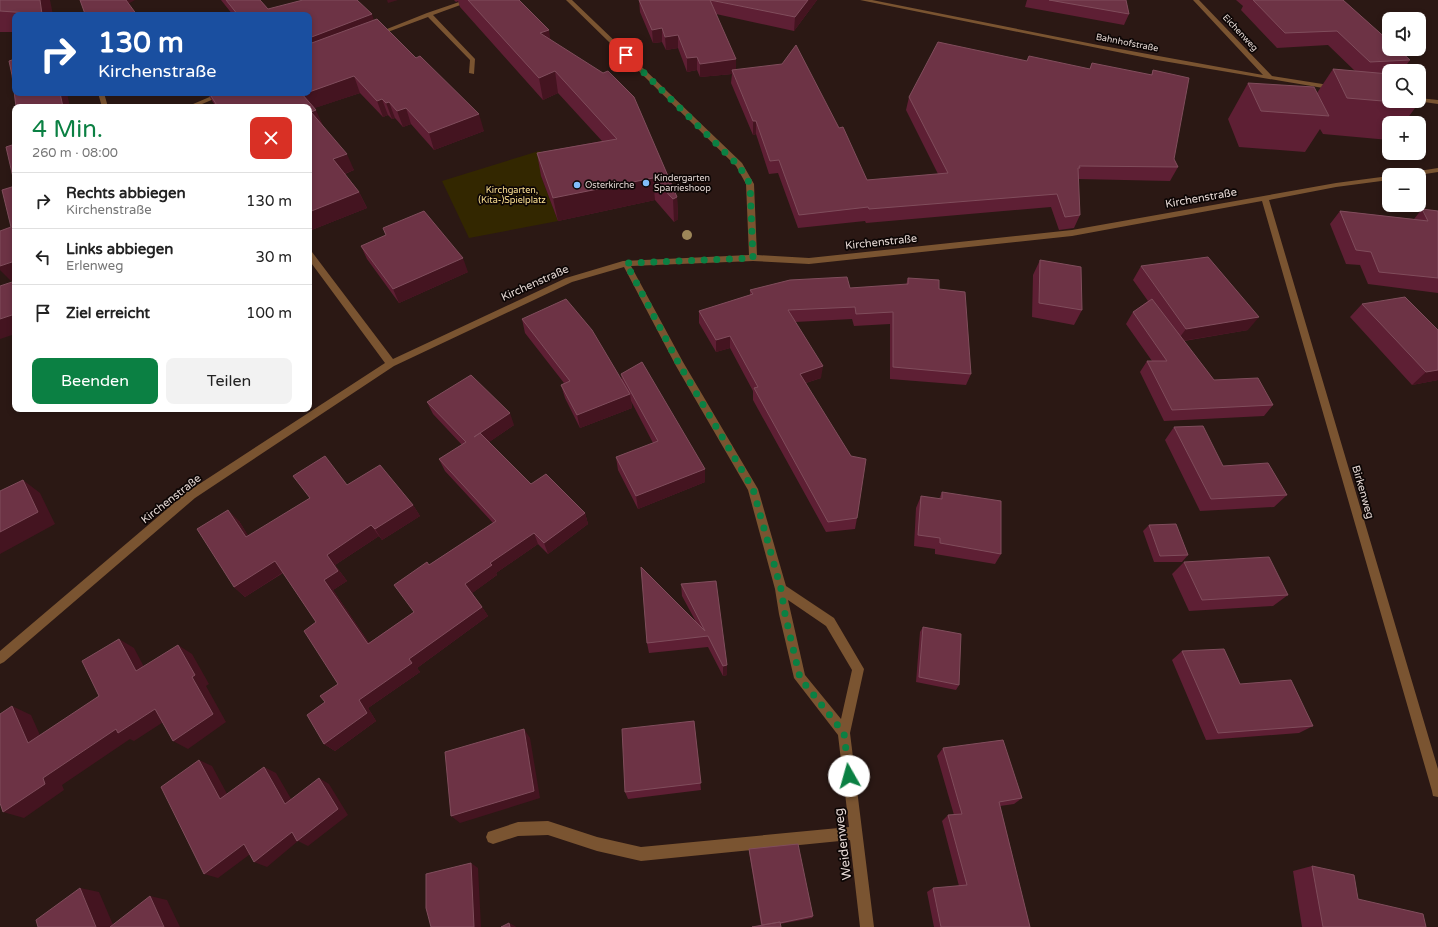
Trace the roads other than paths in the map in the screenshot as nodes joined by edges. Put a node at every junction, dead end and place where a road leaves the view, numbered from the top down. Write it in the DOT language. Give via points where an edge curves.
graph roads {
  1 [pos="471,0"];
  2 [pos="569,0"];
  3 [pos="863,0"];
  4 [pos="1196,0"];
  5 [pos="429,14"];
  6 [pos="365,38"];
  7 [pos="472,73"];
  8 [pos="1270,78"];
  9 [pos="1344,89"];
  10 [pos="217,96"];
  11 [pos="1426,101"];
  12 [pos="1438,102"];
  13 [pos="196,104"];
  14 [pos="1438,170"];
  15 [pos="1426,172"];
  16 [pos="1382,179"];
  17 [pos="1265,199"];
  18 [pos="312,258"];
  19 [pos="753,258"];
  20 [pos="626,263"];
  21 [pos="391,364"];
  22 [pos="781,589"];
  23 [pos="0,658"];
  24 [pos="844,733"];
  25 [pos="1438,792"];
  26 [pos="856,833"];
  27 [pos="493,837"];
  28 [pos="867,927"];
  1 -- 5 [label="street"];
  2 -- 19 [label="street" via="739,166 750,184"];
  3 -- 8 [label="street, Bahnhofstraße"];
  4 -- 8 [label="street, Eichenweg"];
  5 -- 6 [label="street"];
  5 -- 7 [label="street" via="473,60"];
  8 -- 9 [label="street, Bahnhofstraße"];
  10 -- 13 [label="street"];
  11 -- 12 [label="street"];
  14 -- 15 [label="street"];
  16 -- 17 [label="street, Kirchenstraße"];
  17 -- 19 [label="street, Kirchenstraße" via="1072,233 809,261"];
  17 -- 25 [label="street, Birkenweg"];
  18 -- 21 [label="street"];
  19 -- 20 [label="street, Kirchenstraße"];
  20 -- 21 [label="street, Kirchenstraße" via="569,280"];
  20 -- 22 [label="street" via="679,364 753,489"];
  21 -- 23 [label="street, Kirchenstraße" via="191,495"];
  22 -- 24 [label="street" via="800,678"];
  22 -- 24 [label="street, Weidenweg" via="830,622 858,669"];
  24 -- 26 [label="street, Weidenweg"];
  26 -- 27 [label="street" via="641,854 597,844 548,828 518,828"];
  26 -- 28 [label="street, Weidenweg"];
}
